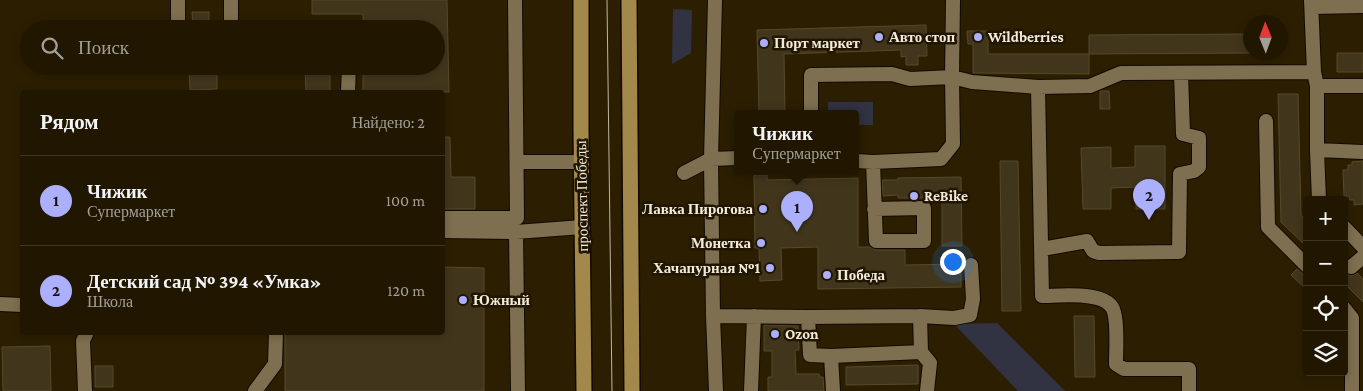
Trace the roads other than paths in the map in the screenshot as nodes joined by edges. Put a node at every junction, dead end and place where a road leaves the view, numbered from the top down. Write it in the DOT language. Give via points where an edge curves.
graph roads {
  1 [pos="178,0"];
  2 [pos="230,0"];
  3 [pos="516,0"];
  4 [pos="581,0"];
  5 [pos="629,0"];
  6 [pos="714,0"];
  7 [pos="953,0"];
  8 [pos="1311,3"];
  9 [pos="1363,6"];
  10 [pos="178,20"];
  11 [pos="231,20"];
  12 [pos="1181,73"];
  13 [pos="349,75"];
  14 [pos="952,77"];
  15 [pos="1315,79"];
  16 [pos="1363,86"];
  17 [pos="1038,87"];
  18 [pos="348,90"];
  19 [pos="812,110"];
  20 [pos="1266,121"];
  21 [pos="1317,150"];
  22 [pos="1363,152"];
  23 [pos="734,158"];
  24 [pos="711,159"];
  25 [pos="859,161"];
  26 [pos="517,162"];
  27 [pos="582,162"];
  28 [pos="873,162"];
  29 [pos="684,173"];
  30 [pos="1319,196"];
  31 [pos="874,209"];
  32 [pos="445,218"];
  33 [pos="582,226"];
  34 [pos="445,231"];
  35 [pos="1348,231"];
  36 [pos="516,232"];
  37 [pos="1363,247"];
  38 [pos="1042,249"];
  39 [pos="1363,257"];
  40 [pos="1303,262"];
  41 [pos="971,265"];
  42 [pos="1351,267"];
  43 [pos="0,304"];
  44 [pos="20,305"];
  45 [pos="1348,313"];
  46 [pos="713,316"];
  47 [pos="754,316"];
  48 [pos="920,316"];
  49 [pos="808,317"];
  50 [pos="86,335"];
  51 [pos="276,335"];
  52 [pos="921,352"];
  53 [pos="831,356"];
  54 [pos="85,391"];
  55 [pos="255,391"];
  56 [pos="518,391"];
  57 [pos="584,391"];
  58 [pos="632,391"];
  59 [pos="716,391"];
  60 [pos="751,391"];
  61 [pos="833,391"];
  62 [pos="927,391"];
  63 [pos="1189,391"];
  64 [pos="1352,391"];
  1 -- 10 [label="lane"];
  2 -- 11 [label="lane"];
  3 -- 26 [label="lane"];
  4 -- 27 [label="main road, проспект Победы"];
  5 -- 58 [label="main road"];
  6 -- 24 [label="lane"];
  7 -- 14 [label="lane"];
  8 -- 9 [label="lane"];
  8 -- 15 [label="lane"];
  12 -- 15 [label="lane"];
  12 -- 17 [label="lane" via="1121,74 1090,86"];
  12 -- 38 [label="lane" via="1182,134 1199,138 1200,159 1199,167 1194,171 1180,174 1179,252 1099,253 1093,251 1087,241"];
  13 -- 18 [label="lane"];
  14 -- 17 [label="lane" via="972,82"];
  14 -- 19 [label="lane" via="910,79 892,74 811,76"];
  14 -- 28 [label="lane" via="953,144 941,159"];
  15 -- 16 [label="lane"];
  15 -- 21 [label="lane"];
  17 -- 38 [label="lane"];
  20 -- 40 [label="lane" via="1268,227"];
  21 -- 22 [label="lane"];
  21 -- 30 [label="lane"];
  23 -- 24 [label="lane"];
  24 -- 29 [label="lane"];
  24 -- 46 [label="lane"];
  25 -- 28 [label="lane"];
  26 -- 27 [label="lane"];
  26 -- 32 [label="lane" via="517,218"];
  27 -- 33 [label="main road, проспект Победы"];
  28 -- 31 [label="lane"];
  33 -- 36 [label="lane"];
  33 -- 57 [label="main road, проспект Победы"];
  34 -- 36 [label="lane"];
  35 -- 37 [label="lane"];
  36 -- 56 [label="lane"];
  38 -- 63 [label="lane" via="1042,296 1096,297 1110,304 1114,312 1116,364 1124,369 1189,369"];
  39 -- 42 [label="lane"];
  41 -- 48 [label="lane" via="973,300 970,315 954,318"];
  43 -- 44 [label="lane"];
  45 -- 64 [label="lane" via="1352,318"];
  46 -- 47 [label="lane"];
  46 -- 59 [label="lane"];
  47 -- 49 [label="lane"];
  47 -- 60 [label="lane"];
  48 -- 49 [label="lane"];
  48 -- 52 [label="lane"];
  49 -- 53 [label="lane" via="810,355"];
  50 -- 54 [label="lane" via="83,341"];
  51 -- 55 [label="lane" via="275,364"];
  52 -- 53 [label="lane"];
  52 -- 62 [label="lane" via="930,363"];
  53 -- 61 [label="lane"];
}
